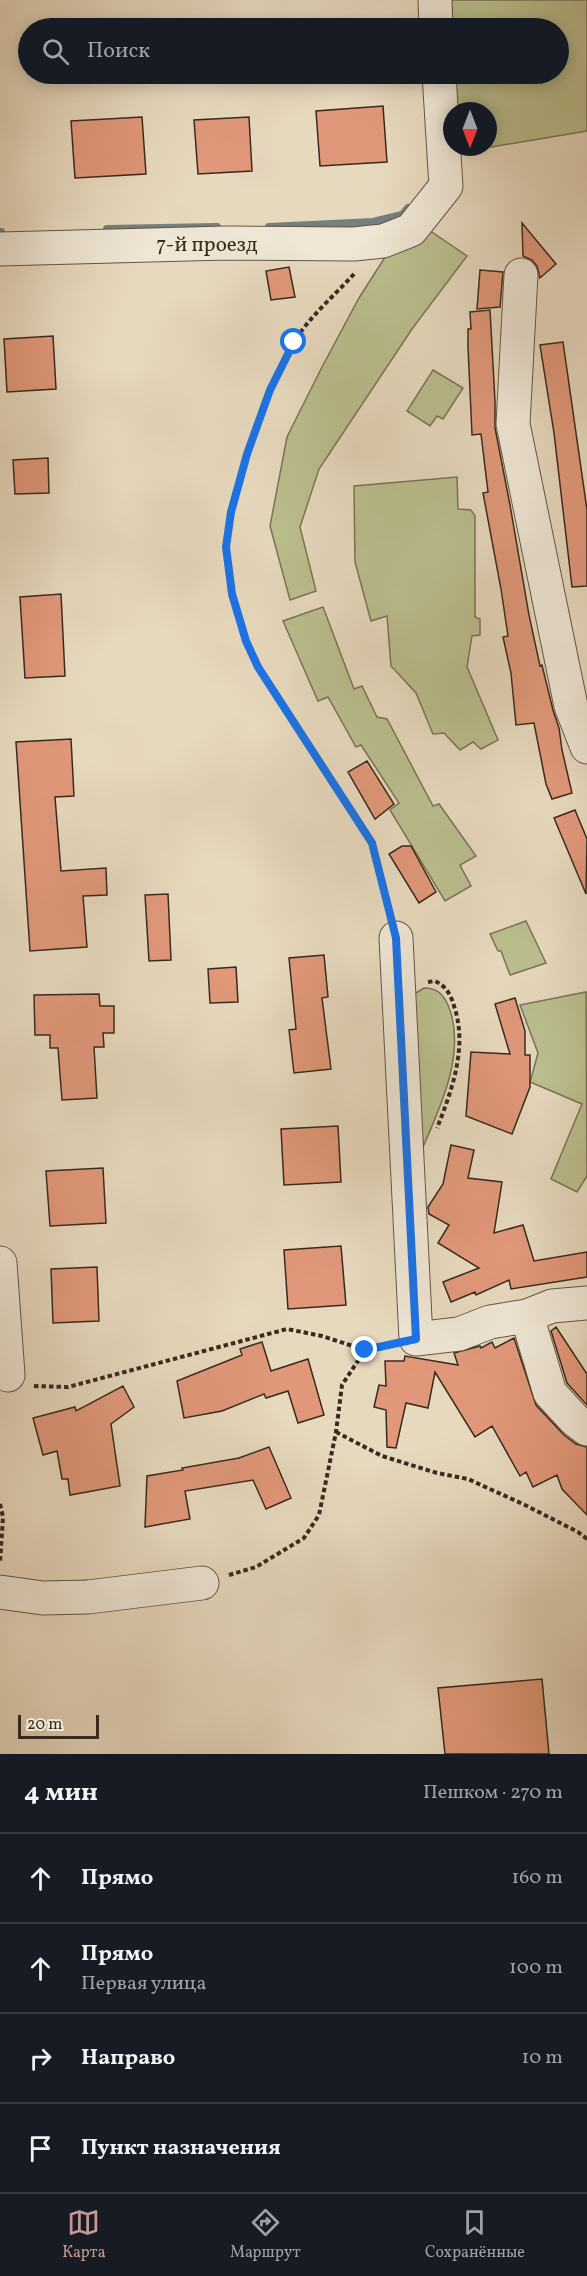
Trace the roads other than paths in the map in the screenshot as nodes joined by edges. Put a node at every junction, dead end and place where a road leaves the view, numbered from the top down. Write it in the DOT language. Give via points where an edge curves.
graph roads {
  1 [pos="435,0"];
  2 [pos="436,18"];
  3 [pos="440,84"];
  4 [pos="0,249"];
  5 [pos="521,275"];
  6 [pos="587,747"];
  7 [pos="396,938"];
  8 [pos="0,1263"];
  9 [pos="587,1302"];
  10 [pos="527,1316"];
  11 [pos="8,1375"];
  12 [pos="587,1429"];
  13 [pos="202,1583"];
  14 [pos="0,1593"];
  1 -- 2 [label="street"];
  3 -- 4 [label="street, 7-й проезд" via="447,186 397,236 354,244"];
  5 -- 6 [label="street" via="513,424 571,706"];
  7 -- 10 [label="street" via="416,1339 459,1334 490,1322"];
  8 -- 11 [label="street"];
  9 -- 10 [label="street" via="552,1306"];
  10 -- 12 [label="street" via="550,1393"];
  13 -- 14 [label="street" via="88,1597 43,1598"];
}
